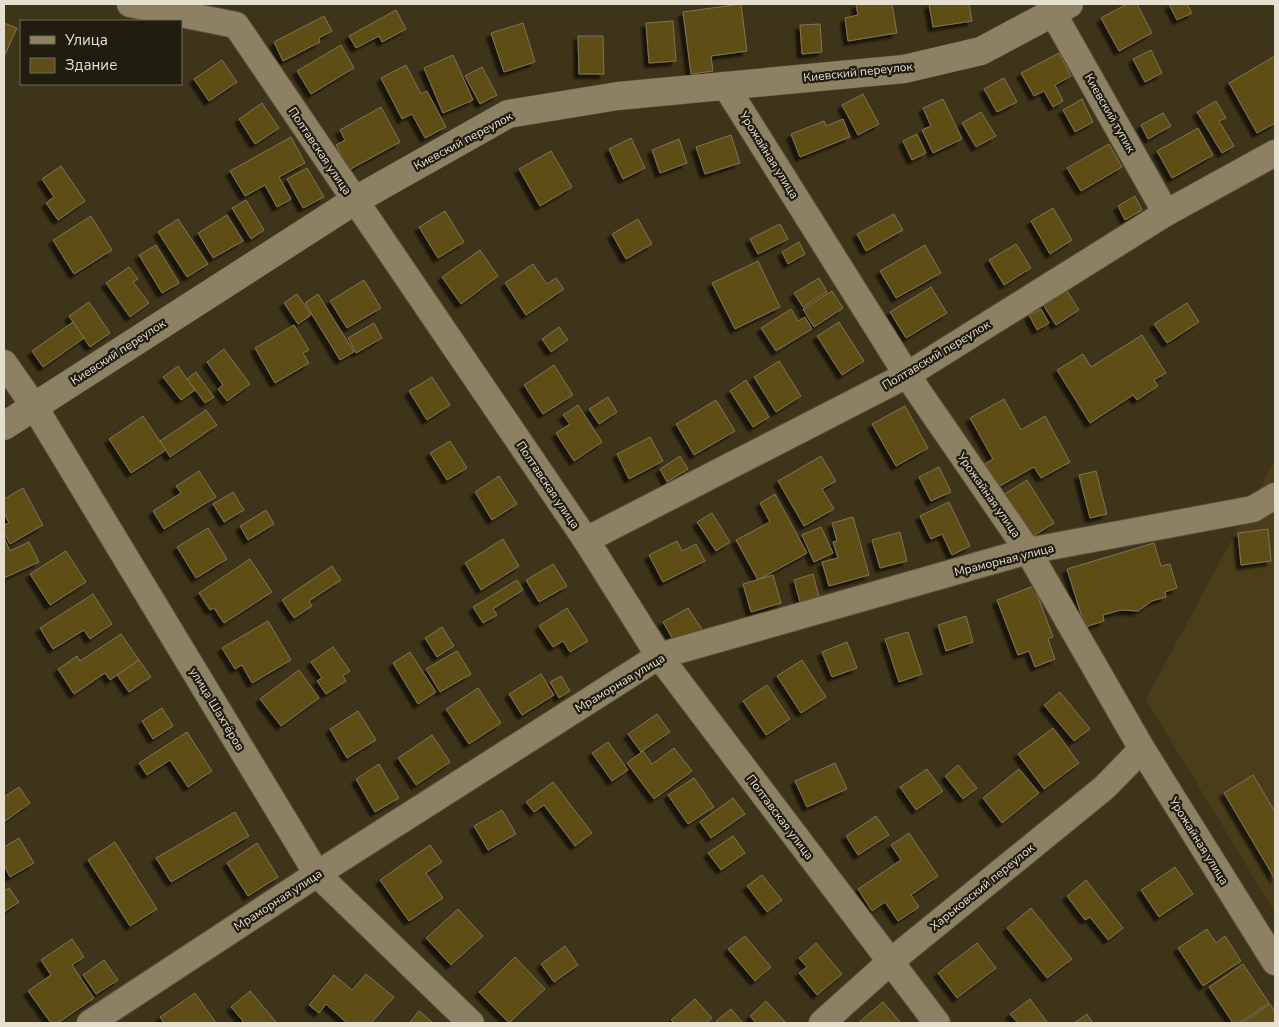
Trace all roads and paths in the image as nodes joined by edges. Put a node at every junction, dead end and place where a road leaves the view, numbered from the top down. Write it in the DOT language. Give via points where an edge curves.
graph roads {
  1 [pos="130,4"];
  2 [pos="1061,8"];
  3 [pos="725,85"];
  4 [pos="1275,153"];
  5 [pos="354,201"];
  6 [pos="1166,213"];
  7 [pos="4,363"];
  8 [pos="907,375"];
  9 [pos="34,406"];
  10 [pos="4,426"];
  11 [pos="1275,496"];
  12 [pos="586,540"];
  13 [pos="1028,551"];
  14 [pos="659,656"];
  15 [pos="1142,750"];
  16 [pos="317,874"];
  17 [pos="890,962"];
  18 [pos="1275,962"];
  19 [pos="90,1023"];
  20 [pos="472,1023"];
  21 [pos="822,1023"];
  22 [pos="936,1023"];
  1 -- 5 [label="street, Полтавская улица" via="236,25"];
  2 -- 3 [label="street, Киевский переулок" via="981,51 904,69"];
  2 -- 6 [label="street, Киевский тупик"];
  3 -- 5 [label="street, Киевский переулок" via="618,96 508,114"];
  3 -- 8 [label="street, Урожайная улица"];
  4 -- 6 [label="street, Полтавский переулок"];
  5 -- 9 [label="street, Киевский переулок"];
  5 -- 12 [label="street, Полтавская улица"];
  6 -- 8 [label="street, Полтавский переулок"];
  7 -- 9 [label="street, улица Шахтёров"];
  8 -- 12 [label="street, Полтавский переулок"];
  8 -- 13 [label="street, Урожайная улица"];
  9 -- 10 [label="street, Киевский переулок"];
  9 -- 16 [label="street, улица Шахтёров"];
  11 -- 13 [label="street, Мраморная улица" via="1253,509"];
  12 -- 14 [label="street, Полтавская улица"];
  13 -- 14 [label="street, Мраморная улица"];
  13 -- 15 [label="street, Урожайная улица"];
  14 -- 16 [label="street, Мраморная улица"];
  14 -- 17 [label="street, Полтавская улица"];
  15 -- 17 [label="street, Харьковский переулок" via="1105,787"];
  15 -- 18 [label="street, Урожайная улица"];
  16 -- 19 [label="street, Мраморная улица"];
  16 -- 20 [label="street, улица Шахтёров"];
  17 -- 21 [label="street, Харьковский переулок"];
  17 -- 22 [label="street, Полтавская улица"];
}
